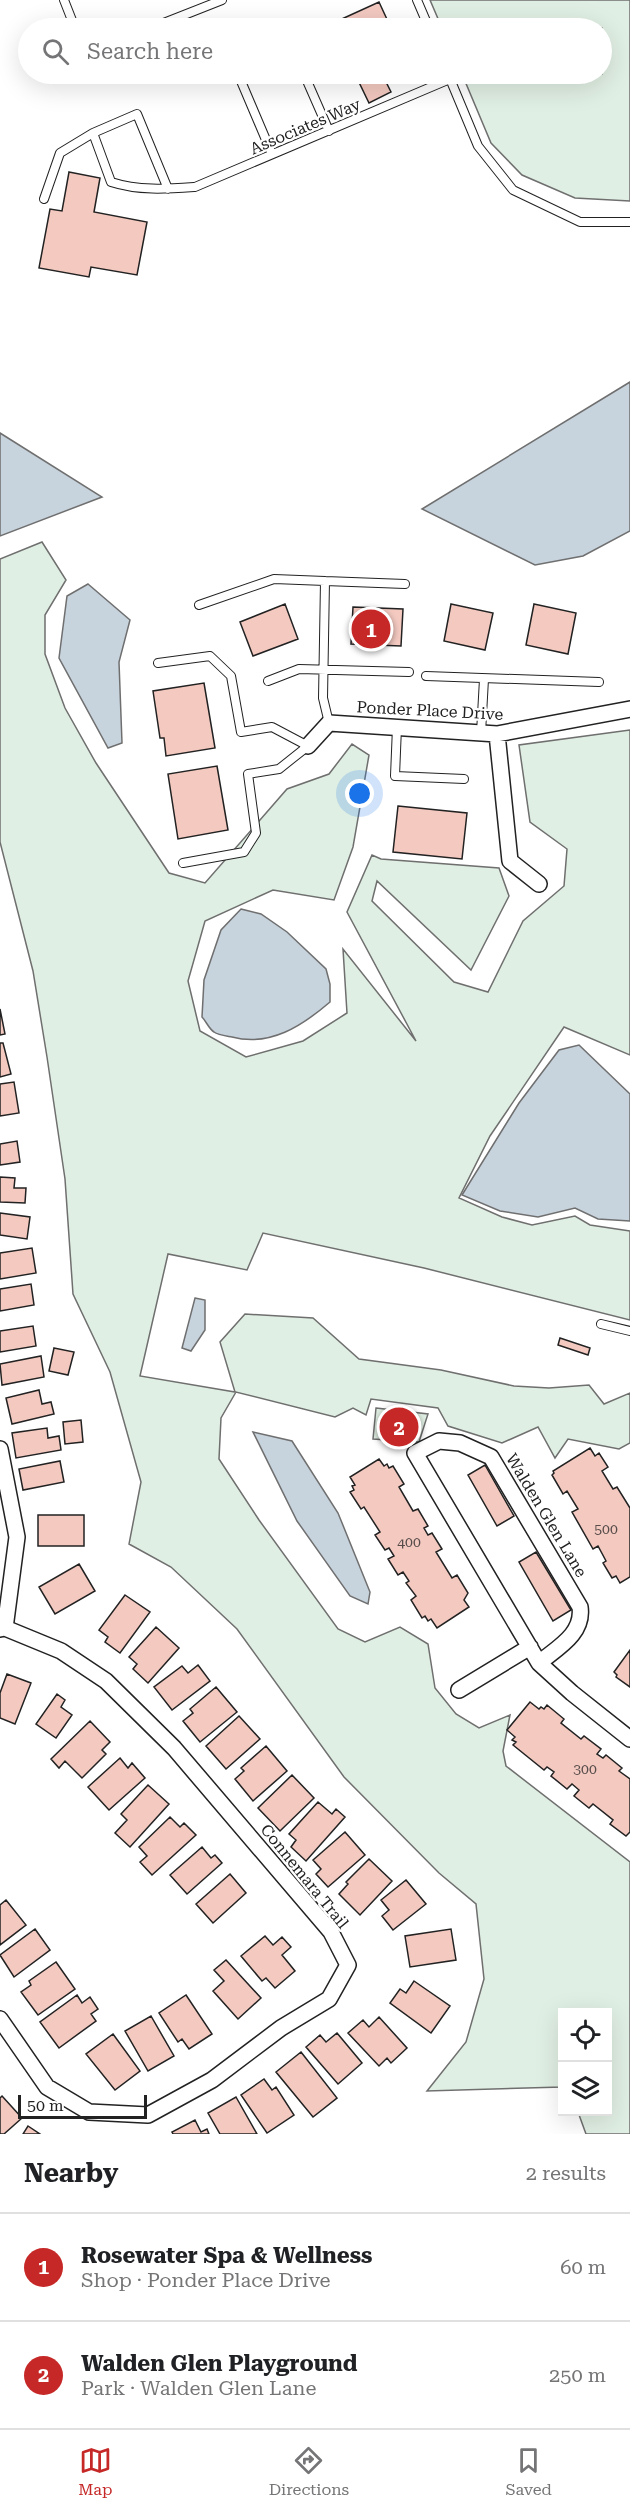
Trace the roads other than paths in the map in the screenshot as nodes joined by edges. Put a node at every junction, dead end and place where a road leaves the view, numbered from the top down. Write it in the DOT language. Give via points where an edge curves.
graph roads {
  1 [pos="64,0"];
  2 [pos="222,0"];
  3 [pos="417,0"];
  4 [pos="71,18"];
  5 [pos="176,18"];
  6 [pos="425,18"];
  7 [pos="242,84"];
  8 [pos="308,84"];
  9 [pos="432,84"];
  10 [pos="452,84"];
  11 [pos="329,131"];
  12 [pos="93,133"];
  13 [pos="272,154"];
  14 [pos="168,189"];
  15 [pos="44,199"];
  16 [pos="630,222"];
  17 [pos="325,582"];
  18 [pos="405,584"];
  19 [pos="199,605"];
  20 [pos="158,663"];
  21 [pos="324,669"];
  22 [pos="409,672"];
  23 [pos="426,676"];
  24 [pos="484,679"];
  25 [pos="268,681"];
  26 [pos="599,682"];
  27 [pos="630,709"];
  28 [pos="329,723"];
  29 [pos="397,728"];
  30 [pos="481,733"];
  31 [pos="497,734"];
  32 [pos="308,746"];
  33 [pos="464,779"];
  34 [pos="183,863"];
  35 [pos="538,884"];
  36 [pos="601,1324"];
  37 [pos="630,1331"];
  38 [pos="0,1449"];
  39 [pos="2,1629"];
  40 [pos="530,1647"];
  41 [pos="539,1663"];
  42 [pos="459,1690"];
  43 [pos="630,1739"];
  44 [pos="0,2019"];
  1 -- 4 [label="lane"];
  2 -- 5 [label="lane"];
  3 -- 6 [label="lane"];
  7 -- 13 [label="lane"];
  8 -- 11 [label="lane"];
  9 -- 11 [label="lane, Associates Way"];
  10 -- 16 [label="lane" via="478,146 513,190 580,222"];
  11 -- 13 [label="lane, Associates Way"];
  12 -- 14 [label="lane, Associates Way" via="111,182 130,188"];
  12 -- 14 [label="lane" via="137,114"];
  12 -- 15 [label="lane" via="60,153"];
  13 -- 14 [label="lane, Associates Way" via="195,186"];
  17 -- 18 [label="lane"];
  17 -- 19 [label="lane" via="274,579"];
  17 -- 21 [label="lane"];
  20 -- 32 [label="lane" via="210,656 231,676 241,732 272,727"];
  21 -- 22 [label="lane"];
  21 -- 25 [label="lane" via="299,669"];
  21 -- 28 [label="lane" via="323,698"];
  23 -- 24 [label="lane"];
  24 -- 26 [label="lane"];
  24 -- 30 [label="lane"];
  27 -- 31 [label="street, Ponder Place Drive"];
  28 -- 29 [label="street, Ponder Place Drive"];
  28 -- 32 [label="street"];
  29 -- 30 [label="street, Ponder Place Drive"];
  29 -- 33 [label="lane" via="395,776"];
  30 -- 31 [label="street, Ponder Place Drive"];
  31 -- 35 [label="street" via="510,861"];
  32 -- 34 [label="lane" via="279,768 248,774 256,833 244,852"];
  36 -- 37 [label="lane"];
  38 -- 39 [label="street" via="17,1538"];
  39 -- 44 [label="street, Connemara Trail" via="61,1651 106,1681 174,1748 331,1932 348,1965 329,1999 281,2028 212,2080 148,2115 89,2112 47,2087"];
  40 -- 41 [label="street, Walden Glen Lane"];
  40 -- 41 [label="street, Walden Glen Lane" via="415,1453 439,1441 460,1443 491,1457 580,1607 577,1630"];
  40 -- 42 [label="street"];
  41 -- 43 [label="street, Walden Glen Lane"];
}
